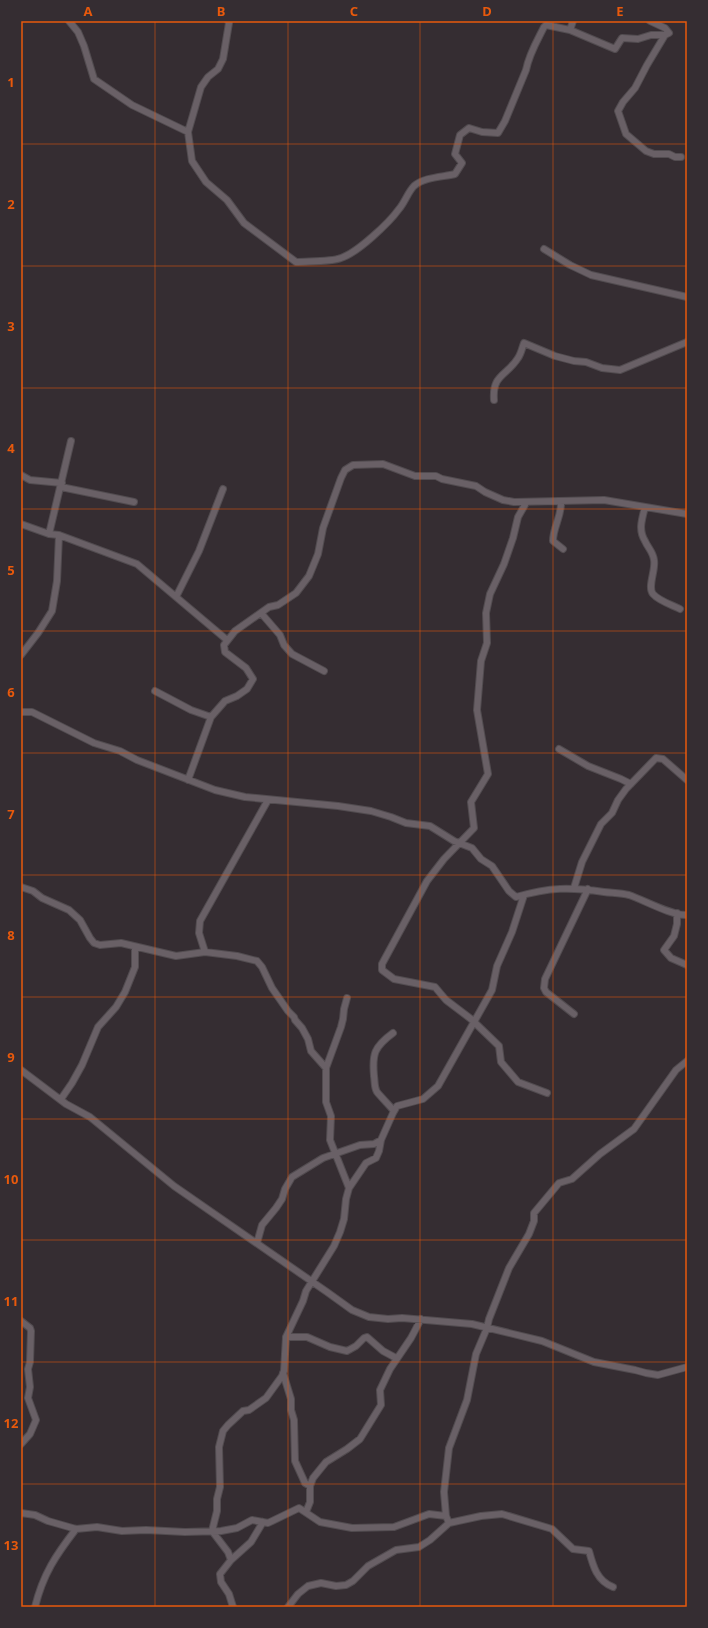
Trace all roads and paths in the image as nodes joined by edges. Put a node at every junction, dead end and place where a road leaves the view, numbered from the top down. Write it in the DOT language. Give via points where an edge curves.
graph roads {
  1 [pos="69,21"];
  2 [pos="228,21"];
  3 [pos="573,21"];
  4 [pos="650,21"];
  5 [pos="570,30"];
  6 [pos="665,34"];
  7 [pos="188,132"];
  8 [pos="681,157"];
  9 [pos="544,249"];
  10 [pos="687,297"];
  11 [pos="687,342"];
  12 [pos="494,400"];
  13 [pos="72,441"];
  14 [pos="21,475"];
  15 [pos="61,485"];
  16 [pos="223,489"];
  17 [pos="561,501"];
  18 [pos="134,502"];
  19 [pos="526,503"];
  20 [pos="645,508"];
  21 [pos="687,514"];
  22 [pos="21,524"];
  23 [pos="49,534"];
  24 [pos="59,535"];
  25 [pos="563,549"];
  26 [pos="176,597"];
  27 [pos="680,609"];
  28 [pos="260,613"];
  29 [pos="227,640"];
  30 [pos="21,655"];
  31 [pos="324,671"];
  32 [pos="155,691"];
  33 [pos="21,712"];
  34 [pos="211,717"];
  35 [pos="559,749"];
  36 [pos="188,780"];
  37 [pos="687,780"];
  38 [pos="631,784"];
  39 [pos="268,800"];
  40 [pos="460,844"];
  41 [pos="21,887"];
  42 [pos="574,888"];
  43 [pos="588,889"];
  44 [pos="524,895"];
  45 [pos="677,913"];
  46 [pos="687,915"];
  47 [pos="135,947"];
  48 [pos="205,952"];
  49 [pos="687,965"];
  50 [pos="347,998"];
  51 [pos="574,1014"];
  52 [pos="474,1021"];
  53 [pos="392,1033"];
  54 [pos="687,1061"];
  55 [pos="326,1068"];
  56 [pos="21,1070"];
  57 [pos="548,1093"];
  58 [pos="61,1099"];
  59 [pos="394,1111"];
  60 [pos="381,1140"];
  61 [pos="336,1154"];
  62 [pos="349,1188"];
  63 [pos="257,1243"];
  64 [pos="311,1282"];
  65 [pos="421,1319"];
  66 [pos="21,1321"];
  67 [pos="487,1328"];
  68 [pos="286,1337"];
  69 [pos="396,1358"];
  70 [pos="687,1367"];
  71 [pos="283,1373"];
  72 [pos="21,1444"];
  73 [pos="310,1486"];
  74 [pos="446,1507"];
  75 [pos="306,1512"];
  76 [pos="21,1513"];
  77 [pos="434,1514"];
  78 [pos="446,1516"];
  79 [pos="263,1522"];
  80 [pos="449,1523"];
  81 [pos="76,1529"];
  82 [pos="212,1531"];
  83 [pos="231,1560"];
  84 [pos="613,1587"];
  85 [pos="35,1607"];
  86 [pos="233,1607"];
  87 [pos="288,1607"];
  1 -- 7 [label="street" via="78,32 94,79 132,105"];
  2 -- 7 [label="street" via="223,59 218,69 201,87"];
  3 -- 5 [label="street"];
  4 -- 6 [label="street" via="669,32"];
  5 -- 6 [label="street" via="615,50 622,38 638,40 651,35"];
  5 -- 7 [label="street" via="546,25 544,27 498,133 469,128 460,135 456,154 462,163 455,174 414,186 399,210 380,230 357,249 341,258 296,262 244,223 227,200 206,182 192,160"];
  6 -- 8 [label="street" via="635,88 618,111 626,134 646,151"];
  9 -- 10 [label="street" via="570,266 591,275"];
  11 -- 12 [label="street" via="620,370 555,356 524,343 518,359 498,379"];
  13 -- 15 [label="street"];
  14 -- 15 [label="street" via="30,480"];
  15 -- 18 [label="street"];
  15 -- 23 [label="street"];
  16 -- 26 [label="street" via="199,552"];
  17 -- 19 [label="street"];
  17 -- 20 [label="street" via="604,500"];
  17 -- 25 [label="street" via="562,510 553,533 553,541"];
  19 -- 28 [label="street" via="503,500 476,486 436,476 415,476 383,464 348,467 341,478 323,528 318,554 309,576 296,593"];
  19 -- 40 [label="street" via="518,517 486,612 487,643 481,661 477,710 488,774 471,802 474,828"];
  20 -- 21 [label="street"];
  20 -- 27 [label="street" via="641,529 644,540 653,553 655,569 650,590 652,594"];
  22 -- 23 [label="street"];
  23 -- 24 [label="street"];
  24 -- 26 [label="street" via="137,564"];
  24 -- 30 [label="street" via="57,581 52,611"];
  26 -- 29 [label="street"];
  28 -- 29 [label="street"];
  28 -- 31 [label="street" via="280,635 292,654"];
  29 -- 34 [label="street" via="225,652 246,668 253,679 247,689 225,701"];
  32 -- 34 [label="street" via="191,710"];
  33 -- 36 [label="street" via="32,712 94,743 120,751"];
  34 -- 36 [label="street"];
  35 -- 38 [label="street" via="588,766"];
  36 -- 39 [label="street" via="216,790"];
  37 -- 38 [label="street" via="664,758 656,758"];
  38 -- 42 [label="street" via="618,800 612,813 601,824 582,862"];
  39 -- 40 [label="street" via="325,804 371,811 406,824 430,826"];
  39 -- 48 [label="street" via="200,921 199,932"];
  40 -- 44 [label="street" via="472,848 481,859 492,866 516,897"];
  40 -- 52 [label="street" via="427,881 382,964 382,970 394,978 435,986 446,1000"];
  41 -- 47 [label="street" via="69,910 80,920 94,943 121,943"];
  42 -- 43 [label="street"];
  42 -- 44 [label="street" via="555,888"];
  43 -- 45 [label="street" via="628,895"];
  43 -- 51 [label="street" via="545,979 546,992"];
  44 -- 52 [label="street" via="497,966 492,990"];
  45 -- 46 [label="street"];
  45 -- 49 [label="street" via="674,936 664,950 671,958"];
  47 -- 48 [label="street" via="176,956"];
  47 -- 58 [label="street" via="135,967 125,992 116,1007 98,1027 75,1077"];
  48 -- 55 [label="street" via="242,957 260,963 272,988 302,1028 311,1051"];
  50 -- 55 [label="street" via="341,1027"];
  52 -- 57 [label="street" via="499,1046 501,1062 518,1082"];
  52 -- 59 [label="street" via="438,1086 423,1099 397,1106"];
  53 -- 59 [label="street" via="374,1054 373,1069 377,1091"];
  54 -- 67 [label="street" via="676,1070 634,1129 572,1179 559,1183 534,1213 534,1222 504,1279"];
  55 -- 61 [label="street" via="326,1102 331,1116 330,1140"];
  56 -- 58 [label="street"];
  58 -- 63 [label="street" via="90,1117 174,1186"];
  59 -- 60 [label="street"];
  60 -- 61 [label="street"];
  60 -- 62 [label="street" via="376,1158 366,1163"];
  61 -- 62 [label="street"];
  61 -- 63 [label="street" via="324,1158 292,1177 282,1199 262,1225"];
  62 -- 64 [label="street" via="340,1232"];
  63 -- 64 [label="street"];
  64 -- 65 [label="street" via="352,1310 369,1317"];
  64 -- 68 [label="street"];
  65 -- 67 [label="street"];
  65 -- 69 [label="street"];
  66 -- 72 [label="street" via="31,1331 28,1398 36,1420 30,1434"];
  67 -- 70 [label="street" via="542,1341 607,1366 658,1374"];
  67 -- 74 [label="street" via="479,1345 467,1400 449,1448 444,1492"];
  68 -- 69 [label="street" via="307,1337 347,1351 367,1337"];
  68 -- 71 [label="street"];
  69 -- 73 [label="street" via="380,1390 381,1405 360,1439 326,1462 318,1470"];
  71 -- 73 [label="street" via="294,1420 295,1461 305,1483"];
  71 -- 82 [label="street" via="266,1398 249,1410 243,1411 223,1431 219,1448 220,1487"];
  73 -- 75 [label="street" via="310,1502"];
  74 -- 77 [label="street"];
  74 -- 78 [label="street"];
  75 -- 77 [label="street" via="320,1522 352,1528 394,1527"];
  75 -- 79 [label="street" via="299,1508 268,1523"];
  76 -- 81 [label="street"];
  77 -- 78 [label="street"];
  78 -- 80 [label="street"];
  79 -- 82 [label="street" via="252,1520 236,1528"];
  79 -- 83 [label="street" via="251,1542"];
  80 -- 84 [label="street" via="502,1514 552,1529 573,1549 589,1551 596,1572 606,1584"];
  80 -- 87 [label="street" via="419,1547 396,1550 381,1557 346,1585 308,1586"];
  81 -- 82 [label="street" via="97,1527 122,1531"];
  81 -- 85 [label="street" via="49,1567 39,1588"];
  82 -- 83 [label="street"];
  83 -- 86 [label="street" via="220,1574 221,1582 229,1594"];
}
